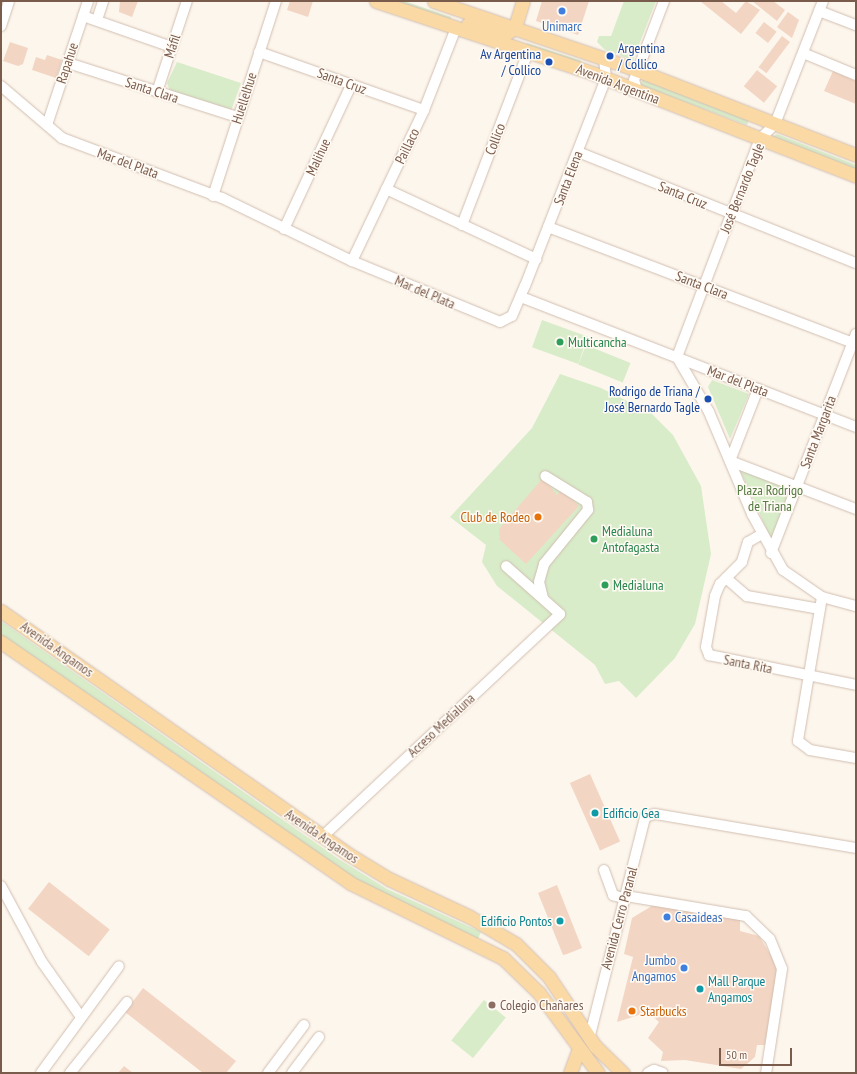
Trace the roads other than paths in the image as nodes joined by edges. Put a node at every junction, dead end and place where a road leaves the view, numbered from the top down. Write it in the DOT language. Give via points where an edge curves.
graph roads {
  1 [pos="9,1"];
  2 [pos="88,1"];
  3 [pos="103,1"];
  4 [pos="187,1"];
  5 [pos="276,1"];
  6 [pos="376,1"];
  7 [pos="434,1"];
  8 [pos="523,1"];
  9 [pos="664,1"];
  10 [pos="823,1"];
  11 [pos="819,11"];
  12 [pos="83,16"];
  13 [pos="97,20"];
  14 [pos="856,25"];
  15 [pos="1,26"];
  16 [pos="515,27"];
  17 [pos="456,28"];
  18 [pos="172,46"];
  19 [pos="259,52"];
  20 [pos="528,52"];
  21 [pos="803,53"];
  22 [pos="604,58"];
  23 [pos="68,63"];
  24 [pos="637,70"];
  25 [pos="856,75"];
  26 [pos="606,78"];
  27 [pos="351,85"];
  28 [pos="1,86"];
  29 [pos="637,90"];
  30 [pos="157,92"];
  31 [pos="424,110"];
  32 [pos="237,117"];
  33 [pos="776,124"];
  34 [pos="47,125"];
  35 [pos="760,139"];
  36 [pos="578,152"];
  37 [pos="856,155"];
  38 [pos="856,176"];
  39 [pos="386,189"];
  40 [pos="213,196"];
  41 [pos="731,215"];
  42 [pos="462,225"];
  43 [pos="548,227"];
  44 [pos="284,229"];
  45 [pos="536,259"];
  46 [pos="352,261"];
  47 [pos="856,263"];
  48 [pos="704,286"];
  49 [pos="521,297"];
  50 [pos="855,340"];
  51 [pos="677,357"];
  52 [pos="758,389"];
  53 [pos="824,415"];
  54 [pos="856,427"];
  55 [pos="730,461"];
  56 [pos="545,476"];
  57 [pos="797,486"];
  58 [pos="856,509"];
  59 [pos="762,534"];
  60 [pos="771,553"];
  61 [pos="506,566"];
  62 [pos="726,578"];
  63 [pos="822,597"];
  64 [pos="543,598"];
  65 [pos="856,606"];
  66 [pos="820,609"];
  67 [pos="1,611"];
  68 [pos="1,642"];
  69 [pos="809,676"];
  70 [pos="856,685"];
  71 [pos="856,758"];
  72 [pos="322,837"];
  73 [pos="856,848"];
  74 [pos="604,870"];
  75 [pos="1,886"];
  76 [pos="625,897"];
  77 [pos="5,903"];
  78 [pos="119,966"];
  79 [pos="127,1002"];
  80 [pos="81,1017"];
  81 [pos="304,1026"];
  82 [pos="587,1036"];
  83 [pos="319,1037"];
  84 [pos="578,1051"];
  85 [pos="587,1068"];
  86 [pos="41,1073"];
  87 [pos="70,1073"];
  88 [pos="268,1073"];
  89 [pos="292,1073"];
  90 [pos="570,1073"];
  91 [pos="598,1073"];
  92 [pos="623,1073"];
  93 [pos="648,1073"];
  94 [pos="663,1073"];
  95 [pos="766,1073"];
  1 -- 15 [label="street"];
  2 -- 12 [label="street, Rapahue"];
  3 -- 13 [label="street"];
  4 -- 18 [label="street, Máfil"];
  5 -- 19 [label="street, Huellelhue"];
  6 -- 17 [label="main road, Avenida Argentina"];
  7 -- 16 [label="main road, Avenida Argentina"];
  8 -- 16 [label="main road"];
  9 -- 24 [label="street"];
  10 -- 11 [label="street, José Bernardo Tagle"];
  11 -- 14 [label="street"];
  11 -- 21 [label="street, José Bernardo Tagle"];
  12 -- 13 [label="street"];
  12 -- 23 [label="street, Rapahue"];
  13 -- 18 [label="street"];
  16 -- 17 [label="main road" via="508,33 467,24"];
  16 -- 22 [label="main road, Avenida Argentina"];
  17 -- 20 [label="main road, Avenida Argentina"];
  17 -- 31 [label="street, Paillaco"];
  18 -- 30 [label="street, Máfil"];
  19 -- 27 [label="street, Santa Cruz"];
  19 -- 32 [label="street, Huellelhue"];
  20 -- 26 [label="main road, Avenida Argentina"];
  20 -- 42 [label="street, Collico"];
  21 -- 25 [label="street"];
  21 -- 33 [label="street, José Bernardo Tagle"];
  22 -- 24 [label="main road, Avenida Argentina"];
  22 -- 26 [label="street, Santa Elena"];
  23 -- 30 [label="street, Santa Clara"];
  23 -- 34 [label="street, Rapahue"];
  24 -- 29 [label="street" via="634,80"];
  24 -- 33 [label="main road, Avenida Argentina"];
  26 -- 29 [label="main road, Avenida Argentina"];
  26 -- 36 [label="street, Santa Elena"];
  27 -- 31 [label="street, Santa Cruz"];
  27 -- 44 [label="street, Malihue"];
  28 -- 34 [label="street, Mar del Plata"];
  29 -- 35 [label="main road, Avenida Argentina"];
  30 -- 32 [label="street, Santa Clara"];
  31 -- 39 [label="street, Paillaco"];
  32 -- 40 [label="street, Huellelhue"];
  33 -- 35 [label="street, José Bernardo Tagle"];
  33 -- 37 [label="main road, Avenida Argentina"];
  34 -- 40 [label="street, Mar del Plata" via="76,144"];
  35 -- 38 [label="main road, Avenida Argentina"];
  35 -- 41 [label="street, José Bernardo Tagle"];
  36 -- 41 [label="street, Santa Cruz"];
  36 -- 43 [label="street, Santa Elena"];
  39 -- 42 [label="street"];
  39 -- 46 [label="street, Paillaco"];
  40 -- 44 [label="street, Mar del Plata"];
  41 -- 47 [label="street, Santa Cruz"];
  41 -- 48 [label="street, José Bernardo Tagle"];
  42 -- 45 [label="street"];
  43 -- 45 [label="street, Santa Elena"];
  43 -- 48 [label="street, Santa Clara"];
  44 -- 46 [label="street, Mar del Plata"];
  45 -- 49 [label="street, Santa Elena"];
  46 -- 49 [label="street, Mar del Plata" via="500,322 512,316"];
  48 -- 50 [label="street, Santa Clara"];
  48 -- 51 [label="street, José Bernardo Tagle"];
  49 -- 51 [label="street, Mar del Plata"];
  50 -- 53 [label="street, Santa Margarita"];
  51 -- 52 [label="street, Mar del Plata"];
  51 -- 55 [label="street" via="709,412"];
  52 -- 53 [label="street, Mar del Plata"];
  52 -- 55 [label="street"];
  53 -- 54 [label="street, Mar del Plata"];
  53 -- 57 [label="street, Santa Margarita"];
  55 -- 57 [label="street"];
  55 -- 59 [label="street"];
  56 -- 64 [label="street" via="587,502 588,510 544,564 539,582"];
  57 -- 58 [label="street"];
  57 -- 60 [label="street, Santa Margarita"];
  59 -- 60 [label="street"];
  59 -- 62 [label="street, Santa Rita" via="748,542 742,562"];
  60 -- 63 [label="street" via="783,570"];
  61 -- 64 [label="street"];
  62 -- 66 [label="street" via="747,596"];
  62 -- 69 [label="street, Santa Rita" via="715,596 706,647 709,655"];
  63 -- 65 [label="street"];
  63 -- 66 [label="street"];
  64 -- 72 [label="street, Acceso Medialuna" via="560,614"];
  66 -- 69 [label="street"];
  67 -- 72 [label="main road, Avenida Angamos"];
  68 -- 84 [label="main road, Avenida Angamos" via="350,883 503,958 539,993"];
  69 -- 70 [label="street, Santa Rita"];
  69 -- 71 [label="street" via="798,741 810,750"];
  72 -- 82 [label="main road, Avenida Angamos" via="389,879 476,920 516,944 548,977"];
  73 -- 76 [label="street, Avenida Cerro Paranal" via="655,814 645,816"];
  74 -- 76 [label="street" via="613,895"];
  75 -- 77 [label="street"];
  76 -- 82 [label="street, Avenida Cerro Paranal"];
  76 -- 95 [label="street" via="746,916 770,939 782,969"];
  77 -- 80 [label="street"];
  78 -- 80 [label="street"];
  79 -- 87 [label="street"];
  80 -- 86 [label="street"];
  81 -- 88 [label="street"];
  82 -- 84 [label="street, Avenida Cerro Paranal"];
  82 -- 85 [label="main road, Avenida Cerro Paranal"];
  82 -- 92 [label="main road, Avenida Angamos"];
  83 -- 89 [label="street"];
  84 -- 85 [label="main road, Avenida Angamos"];
  84 -- 90 [label="main road, Avenida Cerro Paranal"];
  85 -- 91 [label="main road, Avenida Angamos"];
  93 -- 94 [label="street" via="654,1070"];
}
